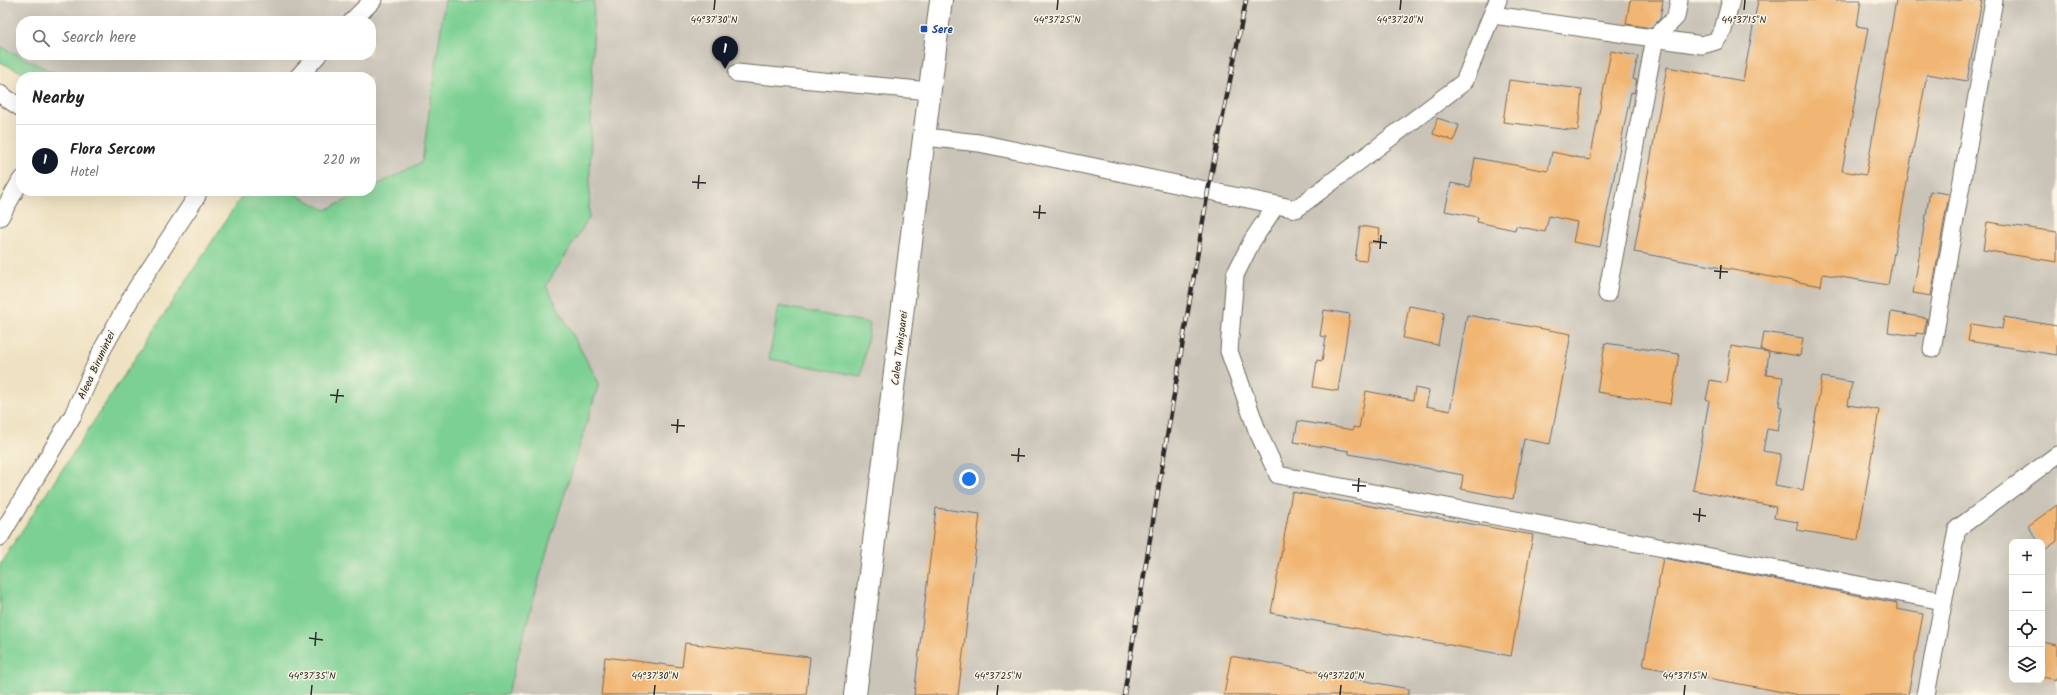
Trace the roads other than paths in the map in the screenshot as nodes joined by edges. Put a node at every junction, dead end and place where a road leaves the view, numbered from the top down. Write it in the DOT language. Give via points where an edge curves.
graph roads {
  1 [pos="372,0"];
  2 [pos="942,0"];
  3 [pos="1679,0"];
  4 [pos="1731,0"];
  5 [pos="1994,0"];
  6 [pos="1496,8"];
  7 [pos="357,16"];
  8 [pos="1655,38"];
  9 [pos="313,60"];
  10 [pos="303,72"];
  11 [pos="737,73"];
  12 [pos="930,91"];
  13 [pos="0,94"];
  14 [pos="16,105"];
  15 [pos="925,138"];
  16 [pos="16,189"];
  17 [pos="194,196"];
  18 [pos="1276,205"];
  19 [pos="0,217"];
  20 [pos="1607,294"];
  21 [pos="1932,349"];
  22 [pos="2057,455"];
  23 [pos="0,538"];
  24 [pos="1943,601"];
  25 [pos="855,695"];
  26 [pos="1926,695"];
  1 -- 7 [label="street"];
  2 -- 12 [label="main road, Calea Timișoarei"];
  3 -- 8 [label="street" via="1676,17"];
  4 -- 8 [label="street" via="1724,30 1716,41 1702,45"];
  5 -- 21 [label="street"];
  6 -- 8 [label="street"];
  6 -- 18 [label="street" via="1464,82 1296,209"];
  8 -- 20 [label="street"];
  9 -- 10 [label="street"];
  11 -- 12 [label="street"];
  12 -- 15 [label="main road, Calea Timișoarei"];
  13 -- 14 [label="street"];
  15 -- 18 [label="street" via="979,143"];
  15 -- 25 [label="main road, Calea Timișoarei"];
  16 -- 19 [label="street"];
  17 -- 23 [label="street, Aleea Birunintei" via="136,289 102,350 73,415"];
  18 -- 24 [label="street" via="1252,241 1235,275 1229,351 1257,430 1278,475"];
  22 -- 24 [label="street" via="1957,528"];
  24 -- 26 [label="street"];
}
